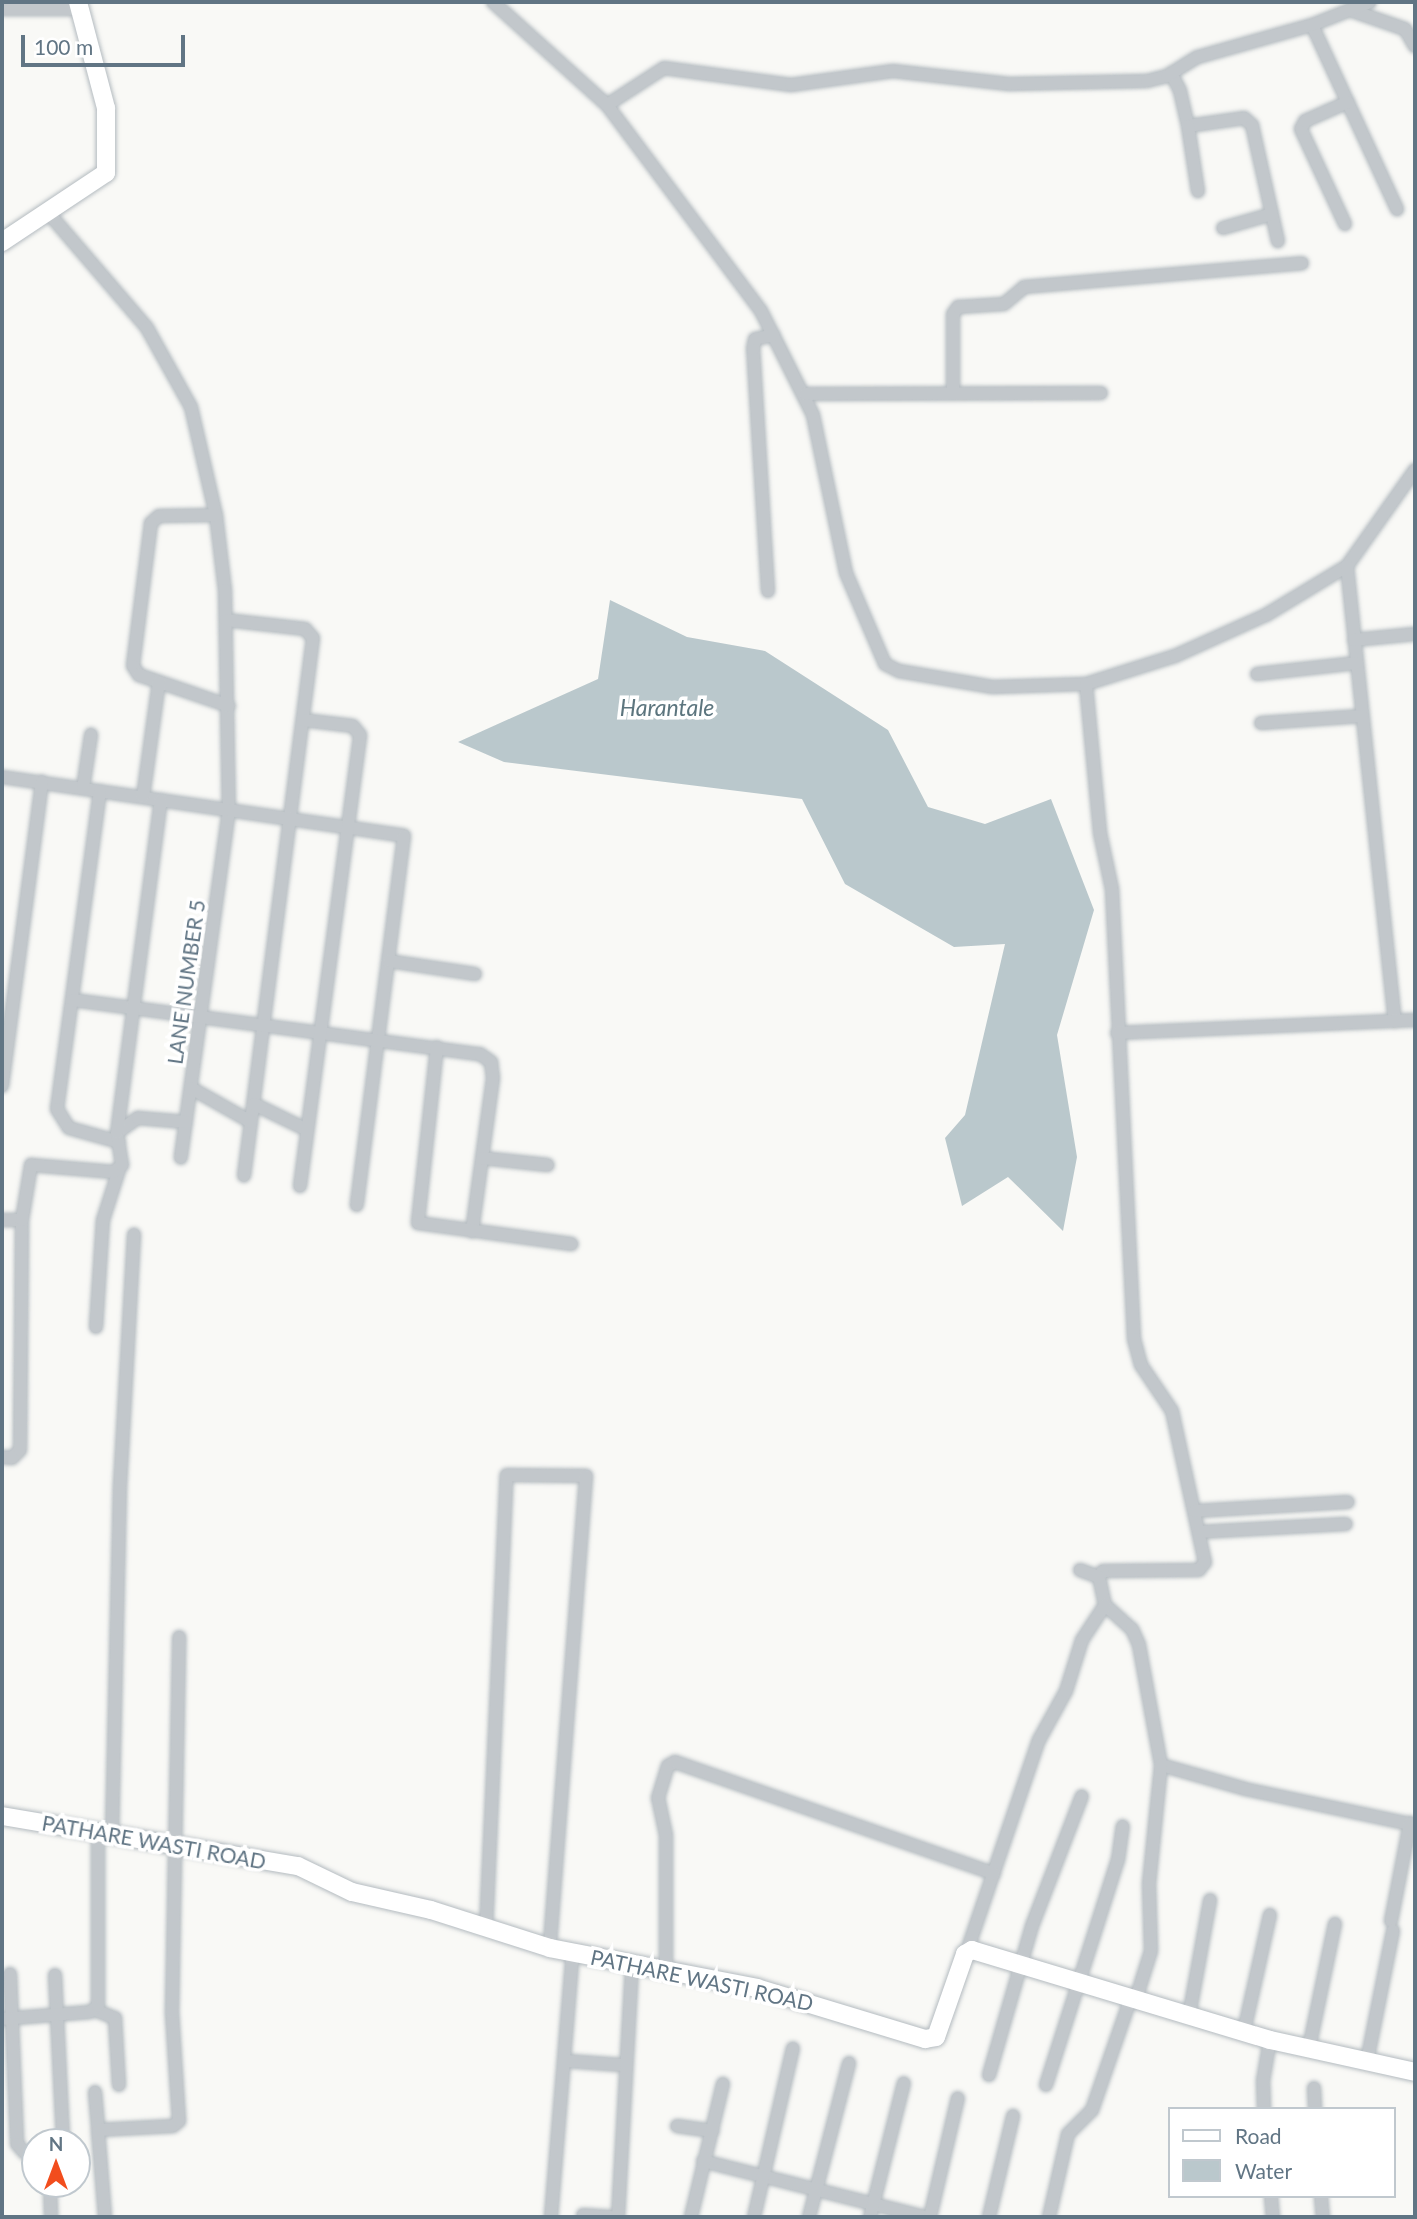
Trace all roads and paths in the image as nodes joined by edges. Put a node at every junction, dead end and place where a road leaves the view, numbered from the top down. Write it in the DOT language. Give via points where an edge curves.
graph roads {
  1 [pos="493,2"];
  2 [pos="1370,2"];
  3 [pos="78,5"];
  4 [pos="2,9"];
  5 [pos="1350,10"];
  6 [pos="1312,24"];
  7 [pos="1415,46"];
  8 [pos="1171,73"];
  9 [pos="1348,102"];
  10 [pos="607,105"];
  11 [pos="1188,126"];
  12 [pos="1198,191"];
  13 [pos="1397,209"];
  14 [pos="46,210"];
  15 [pos="1272,214"];
  16 [pos="1345,224"];
  17 [pos="1223,228"];
  18 [pos="1278,241"];
  19 [pos="2,242"];
  20 [pos="1303,263"];
  21 [pos="774,335"];
  22 [pos="953,393"];
  23 [pos="1101,393"];
  24 [pos="806,394"];
  25 [pos="1415,470"];
  26 [pos="216,515"];
  27 [pos="1347,566"];
  28 [pos="768,591"];
  29 [pos="226,620"];
  30 [pos="1415,634"];
  31 [pos="1354,640"];
  32 [pos="1356,663"];
  33 [pos="1257,674"];
  34 [pos="159,682"];
  35 [pos="1086,684"];
  36 [pos="229,706"];
  37 [pos="1362,716"];
  38 [pos="303,720"];
  39 [pos="1261,723"];
  40 [pos="91,735"];
  41 [pos="2,777"];
  42 [pos="42,782"];
  43 [pos="83,788"];
  44 [pos="100,791"];
  45 [pos="143,797"];
  46 [pos="161,800"];
  47 [pos="229,810"];
  48 [pos="290,819"];
  49 [pos="349,827"];
  50 [pos="389,961"];
  51 [pos="475,974"];
  52 [pos="73,1000"];
  53 [pos="132,1008"];
  54 [pos="202,1016"];
  55 [pos="1415,1020"];
  56 [pos="1395,1021"];
  57 [pos="264,1024"];
  58 [pos="320,1031"];
  59 [pos="1116,1033"];
  60 [pos="379,1038"];
  61 [pos="437,1047"];
  62 [pos="2,1086"];
  63 [pos="191,1088"];
  64 [pos="254,1104"];
  65 [pos="187,1122"];
  66 [pos="251,1122"];
  67 [pos="307,1130"];
  68 [pos="118,1137"];
  69 [pos="181,1158"];
  70 [pos="482,1158"];
  71 [pos="548,1165"];
  72 [pos="119,1170"];
  73 [pos="244,1176"];
  74 [pos="300,1186"];
  75 [pos="357,1205"];
  76 [pos="2,1220"];
  77 [pos="22,1220"];
  78 [pos="472,1232"];
  79 [pos="134,1234"];
  80 [pos="572,1244"];
  81 [pos="96,1327"];
  82 [pos="2,1457"];
  83 [pos="1348,1502"];
  84 [pos="1195,1511"];
  85 [pos="1346,1524"];
  86 [pos="1199,1532"];
  87 [pos="1080,1570"];
  88 [pos="1099,1577"];
  89 [pos="1105,1605"];
  90 [pos="179,1637"];
  91 [pos="1161,1765"];
  92 [pos="1083,1796"];
  93 [pos="2,1816"];
  94 [pos="1413,1824"];
  95 [pos="1123,1826"];
  96 [pos="105,1834"];
  97 [pos="178,1848"];
  98 [pos="994,1874"];
  99 [pos="1210,1900"];
  100 [pos="1270,1914"];
  101 [pos="1335,1924"];
  102 [pos="486,1929"];
  103 [pos="550,1948"];
  104 [pos="967,1951"];
  105 [pos="573,1952"];
  106 [pos="1021,1966"];
  107 [pos="632,1967"];
  108 [pos="666,1973"];
  109 [pos="10,1974"];
  110 [pos="55,1975"];
  111 [pos="1080,1984"];
  112 [pos="1132,2001"];
  113 [pos="95,2010"];
  114 [pos="57,2014"];
  115 [pos="1189,2016"];
  116 [pos="8,2020"];
  117 [pos="1244,2031"];
  118 [pos="1270,2040"];
  119 [pos="793,2048"];
  120 [pos="1309,2048"];
  121 [pos="566,2061"];
  122 [pos="1367,2061"];
  123 [pos="849,2063"];
  124 [pos="624,2066"];
  125 [pos="1415,2072"];
  126 [pos="989,2075"];
  127 [pos="904,2082"];
  128 [pos="723,2084"];
  129 [pos="119,2085"];
  130 [pos="1046,2085"];
  131 [pos="1314,2088"];
  132 [pos="94,2091"];
  133 [pos="958,2098"];
  134 [pos="1264,2107"];
  135 [pos="1315,2107"];
  136 [pos="1013,2116"];
  137 [pos="677,2126"];
  138 [pos="63,2128"];
  139 [pos="98,2130"];
  140 [pos="713,2131"];
  141 [pos="21,2149"];
  142 [pos="703,2161"];
  143 [pos="764,2180"];
  144 [pos="816,2188"];
  145 [pos="50,2198"];
  146 [pos="1272,2198"];
  147 [pos="1321,2198"];
  148 [pos="872,2212"];
  149 [pos="583,2215"];
  150 [pos="51,2217"];
  151 [pos="105,2217"];
  152 [pos="551,2217"];
  153 [pos="616,2217"];
  154 [pos="691,2217"];
  155 [pos="754,2217"];
  156 [pos="809,2217"];
  157 [pos="924,2217"];
  158 [pos="930,2217"];
  159 [pos="989,2217"];
  160 [pos="1049,2217"];
  161 [pos="1273,2217"];
  162 [pos="1323,2217"];
  1 -- 10 [label="street"];
  2 -- 5 [label="street"];
  3 -- 4 [label="street"];
  3 -- 14 [label="street" via="106,108 106,173"];
  5 -- 6 [label="street"];
  5 -- 7 [label="street" via="1405,30"];
  6 -- 8 [label="street" via="1198,57"];
  6 -- 9 [label="street"];
  8 -- 10 [label="street" via="1147,81 1009,84 894,71 792,85 664,68"];
  8 -- 11 [label="street" via="1181,90"];
  9 -- 13 [label="street"];
  9 -- 16 [label="street" via="1305,121 1301,129"];
  10 -- 21 [label="street" via="761,311"];
  11 -- 12 [label="street"];
  11 -- 15 [label="street" via="1248,120"];
  14 -- 19 [label="street"];
  14 -- 26 [label="street, LANE NUMBER 5" via="154,339 191,407"];
  15 -- 17 [label="street"];
  15 -- 18 [label="street"];
  20 -- 22 [label="street" via="1024,287 1004,304 958,307 953,314"];
  21 -- 24 [label="street"];
  21 -- 28 [label="street" via="755,339 753,349"];
  22 -- 23 [label="street"];
  22 -- 24 [label="street"];
  24 -- 35 [label="street" via="846,573 885,664 984,686"];
  25 -- 27 [label="street"];
  26 -- 29 [label="street, LANE NUMBER 5"];
  26 -- 34 [label="street" via="159,516 150,523 133,666 139,675"];
  27 -- 31 [label="street"];
  27 -- 35 [label="street" via="1244,625 1175,656"];
  29 -- 36 [label="street, LANE NUMBER 5"];
  29 -- 38 [label="street" via="310,632 313,645"];
  30 -- 31 [label="street"];
  31 -- 32 [label="street"];
  32 -- 33 [label="street"];
  32 -- 37 [label="street"];
  34 -- 36 [label="street"];
  34 -- 45 [label="street"];
  35 -- 59 [label="street" via="1100,833 1112,889"];
  36 -- 47 [label="street, LANE NUMBER 5"];
  37 -- 39 [label="street"];
  37 -- 56 [label="street"];
  38 -- 48 [label="street"];
  38 -- 49 [label="street" via="353,726 360,734"];
  40 -- 43 [label="street"];
  41 -- 42 [label="street"];
  42 -- 43 [label="street"];
  42 -- 62 [label="street"];
  43 -- 44 [label="street"];
  44 -- 45 [label="street"];
  44 -- 52 [label="street"];
  45 -- 46 [label="street"];
  46 -- 47 [label="street"];
  46 -- 53 [label="street"];
  47 -- 48 [label="street"];
  47 -- 54 [label="street, LANE NUMBER 5"];
  48 -- 49 [label="street"];
  48 -- 57 [label="street"];
  49 -- 50 [label="street" via="404,836"];
  49 -- 58 [label="street"];
  50 -- 51 [label="street"];
  50 -- 60 [label="street"];
  52 -- 53 [label="street"];
  52 -- 68 [label="street" via="57,1109 69,1128"];
  53 -- 54 [label="street"];
  53 -- 68 [label="street"];
  54 -- 57 [label="street"];
  54 -- 63 [label="street, LANE NUMBER 5"];
  55 -- 56 [label="street"];
  56 -- 59 [label="street"];
  57 -- 58 [label="street"];
  57 -- 64 [label="street"];
  58 -- 60 [label="street"];
  58 -- 67 [label="street"];
  59 -- 84 [label="street" via="1136,1352 1172,1411"];
  60 -- 61 [label="street"];
  60 -- 75 [label="street"];
  61 -- 70 [label="street" via="480,1054 491,1062"];
  61 -- 78 [label="street" via="416,1218 424,1226"];
  63 -- 65 [label="street, LANE NUMBER 5"];
  63 -- 66 [label="street"];
  64 -- 66 [label="street"];
  64 -- 67 [label="street"];
  65 -- 68 [label="street" via="138,1118"];
  65 -- 69 [label="street, LANE NUMBER 5"];
  66 -- 73 [label="street"];
  67 -- 74 [label="street"];
  68 -- 72 [label="street" via="123,1159"];
  70 -- 71 [label="street"];
  70 -- 78 [label="street"];
  72 -- 77 [label="street" via="35,1163 30,1169"];
  72 -- 81 [label="street" via="103,1220"];
  76 -- 77 [label="street"];
  77 -- 82 [label="street" via="20,1450 12,1458"];
  78 -- 80 [label="street"];
  79 -- 96 [label="street"];
  83 -- 84 [label="street"];
  84 -- 86 [label="street"];
  85 -- 86 [label="street"];
  86 -- 88 [label="street" via="1205,1562 1199,1570 1103,1571"];
  87 -- 88 [label="street"];
  88 -- 89 [label="street"];
  89 -- 91 [label="street" via="1132,1629 1139,1645"];
  89 -- 98 [label="street" via="1082,1640 1066,1691 1039,1740"];
  90 -- 97 [label="street"];
  91 -- 94 [label="street" via="1245,1789"];
  91 -- 112 [label="street" via="1149,1884 1151,1951"];
  92 -- 106 [label="street"];
  93 -- 96 [label="street, PATHARE WASTI ROAD"];
  94 -- 122 [label="street"];
  95 -- 111 [label="street" via="1118,1860"];
  96 -- 97 [label="street, PATHARE WASTI ROAD"];
  96 -- 113 [label="street"];
  97 -- 102 [label="street, PATHARE WASTI ROAD" via="298,1866 352,1892 431,1910"];
  97 -- 139 [label="street" via="172,2012 179,2121 173,2126"];
  98 -- 104 [label="street"];
  98 -- 108 [label="street" via="675,1762 668,1766 658,1798 666,1835"];
  99 -- 115 [label="street"];
  100 -- 117 [label="street"];
  101 -- 120 [label="street"];
  102 -- 103 [label="street, PATHARE WASTI ROAD"];
  102 -- 103 [label="street" via="507,1475 586,1476"];
  103 -- 105 [label="street, PATHARE WASTI ROAD"];
  104 -- 106 [label="street"];
  104 -- 108 [label="street, PATHARE WASTI ROAD" via="932,2040 757,1988"];
  105 -- 107 [label="street, PATHARE WASTI ROAD"];
  105 -- 121 [label="street"];
  106 -- 111 [label="street"];
  106 -- 126 [label="street"];
  107 -- 108 [label="street, PATHARE WASTI ROAD"];
  107 -- 124 [label="street"];
  109 -- 116 [label="street"];
  110 -- 114 [label="street"];
  111 -- 112 [label="street"];
  111 -- 130 [label="street"];
  112 -- 115 [label="street"];
  112 -- 160 [label="street" via="1092,2110 1068,2134"];
  113 -- 114 [label="street"];
  113 -- 129 [label="street" via="115,2018"];
  114 -- 116 [label="street"];
  114 -- 138 [label="street"];
  115 -- 117 [label="street"];
  116 -- 141 [label="street" via="17,2144"];
  117 -- 118 [label="street"];
  118 -- 120 [label="street"];
  118 -- 134 [label="street"];
  119 -- 143 [label="street"];
  120 -- 122 [label="street"];
  121 -- 124 [label="street"];
  121 -- 152 [label="street"];
  122 -- 125 [label="street"];
  123 -- 144 [label="street"];
  124 -- 153 [label="street"];
  127 -- 148 [label="street"];
  128 -- 140 [label="street"];
  131 -- 135 [label="street"];
  132 -- 139 [label="street"];
  133 -- 158 [label="street"];
  136 -- 159 [label="street"];
  137 -- 140 [label="street"];
  139 -- 151 [label="street"];
  140 -- 142 [label="street"];
  142 -- 143 [label="street"];
  142 -- 154 [label="street"];
  143 -- 144 [label="street"];
  143 -- 155 [label="street"];
  144 -- 148 [label="street"];
  144 -- 156 [label="street"];
  145 -- 150 [label="street"];
  146 -- 161 [label="street"];
  147 -- 162 [label="street"];
  148 -- 157 [label="street"];
  149 -- 153 [label="street"];
}
